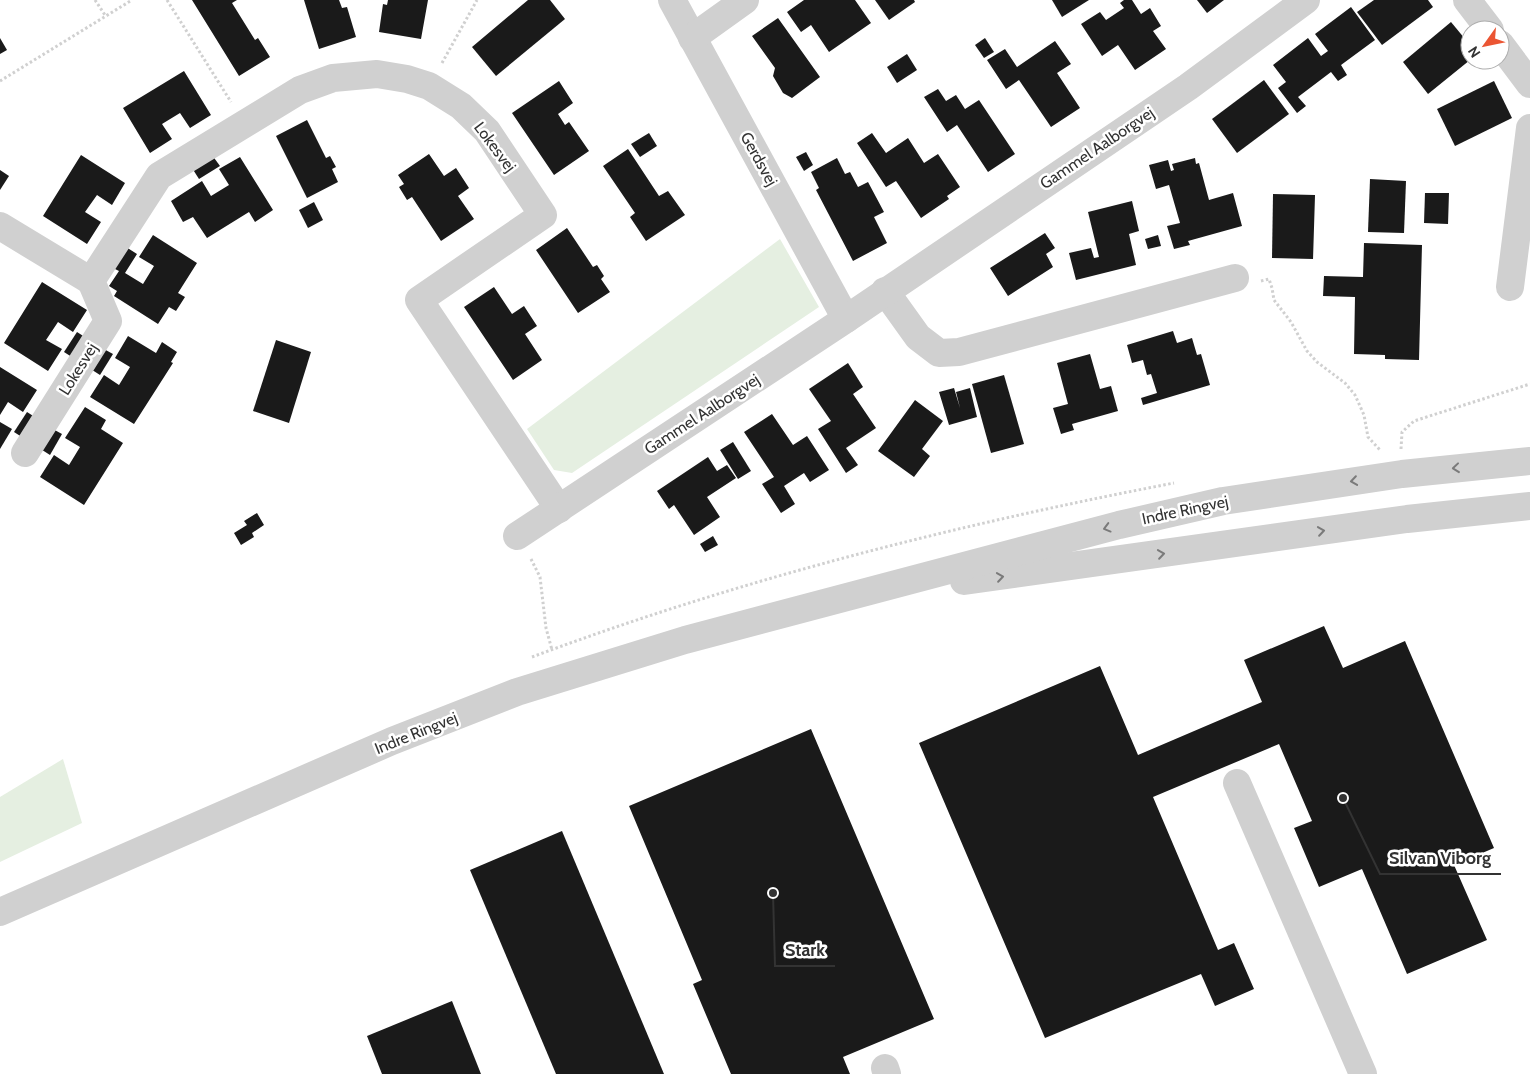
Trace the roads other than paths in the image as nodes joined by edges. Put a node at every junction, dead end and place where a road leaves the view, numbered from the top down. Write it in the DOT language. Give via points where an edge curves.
graph roads {
  1 [pos="672,0"];
  2 [pos="745,0"];
  3 [pos="1306,0"];
  4 [pos="1467,0"];
  5 [pos="1482,20"];
  6 [pos="692,38"];
  7 [pos="1510,57"];
  8 [pos="1530,84"];
  9 [pos="1530,128"];
  10 [pos="0,226"];
  11 [pos="1235,278"];
  12 [pos="91,281"];
  13 [pos="1510,286"];
  14 [pos="885,291"];
  15 [pos="846,319"];
  16 [pos="25,453"];
  17 [pos="1517,462"];
  18 [pos="1519,507"];
  19 [pos="559,508"];
  20 [pos="517,536"];
  21 [pos="848,598"];
  22 [pos="1237,783"];
  23 [pos="0,912"];
  24 [pos="1363,1074"];
  1 -- 6 [label="street, Gerdsvej"];
  2 -- 6 [label="street"];
  3 -- 14 [label="street, Gammel Aalborgvej" via="1188,87"];
  4 -- 5 [label="street"];
  6 -- 15 [label="street, Gerdsvej"];
  7 -- 8 [label="street"];
  9 -- 13 [label="street"];
  10 -- 12 [label="street"];
  11 -- 14 [label="street" via="959,352 939,354 918,337"];
  12 -- 16 [label="street, Lokesvej" via="108,321"];
  12 -- 19 [label="street, Lokesvej" via="159,176 300,90 333,78 377,74 429,86 461,106 487,131 543,214 419,300"];
  14 -- 15 [label="street, Gammel Aalborgvej"];
  15 -- 19 [label="street, Gammel Aalborgvej"];
  17 -- 21 [label="street, Indre Ringvej, one-way" via="1402,474 1223,501 1119,525"];
  21 -- 18 [label="street, Indre Ringvej, one-way" via="1319,531"];
  19 -- 20 [label="street, Gammel Aalborgvej"];
  21 -- 23 [label="street, Indre Ringvej" via="685,640 518,692 392,741"];
  22 -- 24 [label="street"];
}
